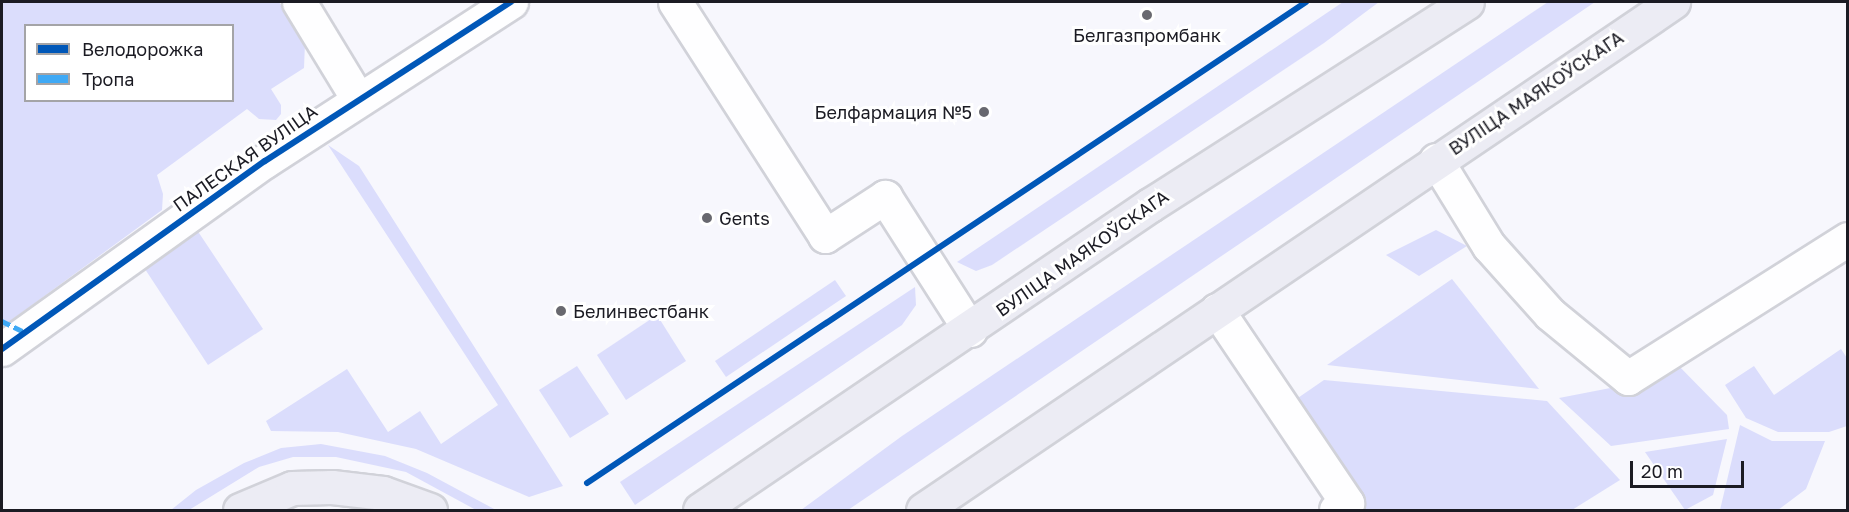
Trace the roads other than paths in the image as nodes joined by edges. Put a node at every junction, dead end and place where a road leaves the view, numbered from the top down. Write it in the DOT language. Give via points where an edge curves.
graph roads {
  1 [pos="299,2"];
  2 [pos="511,2"];
  3 [pos="675,2"];
  4 [pos="1467,2"];
  5 [pos="1673,2"];
  6 [pos="358,99"];
  7 [pos="1436,160"];
  8 [pos="1848,239"];
  9 [pos="1217,310"];
  10 [pos="970,330"];
  11 [pos="2,349"];
  12 [pos="240,510"];
  13 [pos="429,510"];
  14 [pos="700,510"];
  15 [pos="923,510"];
  16 [pos="1336,510"];
  1 -- 6 [label="street"];
  2 -- 6 [label="street, ПАЛЕСКАЯ ВУЛІЦА"];
  3 -- 10 [label="street" via="825,236 885,196"];
  4 -- 10 [label="main road, ВУЛІЦА МАЯКОЎСКАГА" via="1150,205"];
  5 -- 7 [label="main road, ВУЛІЦА МАЯКОЎСКАГА"];
  6 -- 11 [label="street, ПАЛЕСКАЯ ВУЛІЦА"];
  7 -- 8 [label="street" via="1489,246 1550,315 1629,378"];
  7 -- 9 [label="main road, ВУЛІЦА МАЯКОЎСКАГА"];
  9 -- 15 [label="main road, ВУЛІЦА МАЯКОЎСКАГА"];
  9 -- 16 [label="street" via="1347,503"];
  10 -- 14 [label="main road, ВУЛІЦА МАЯКОЎСКАГА"];
  12 -- 13 [label="main road" via="292,488 332,487 383,493"];
}
